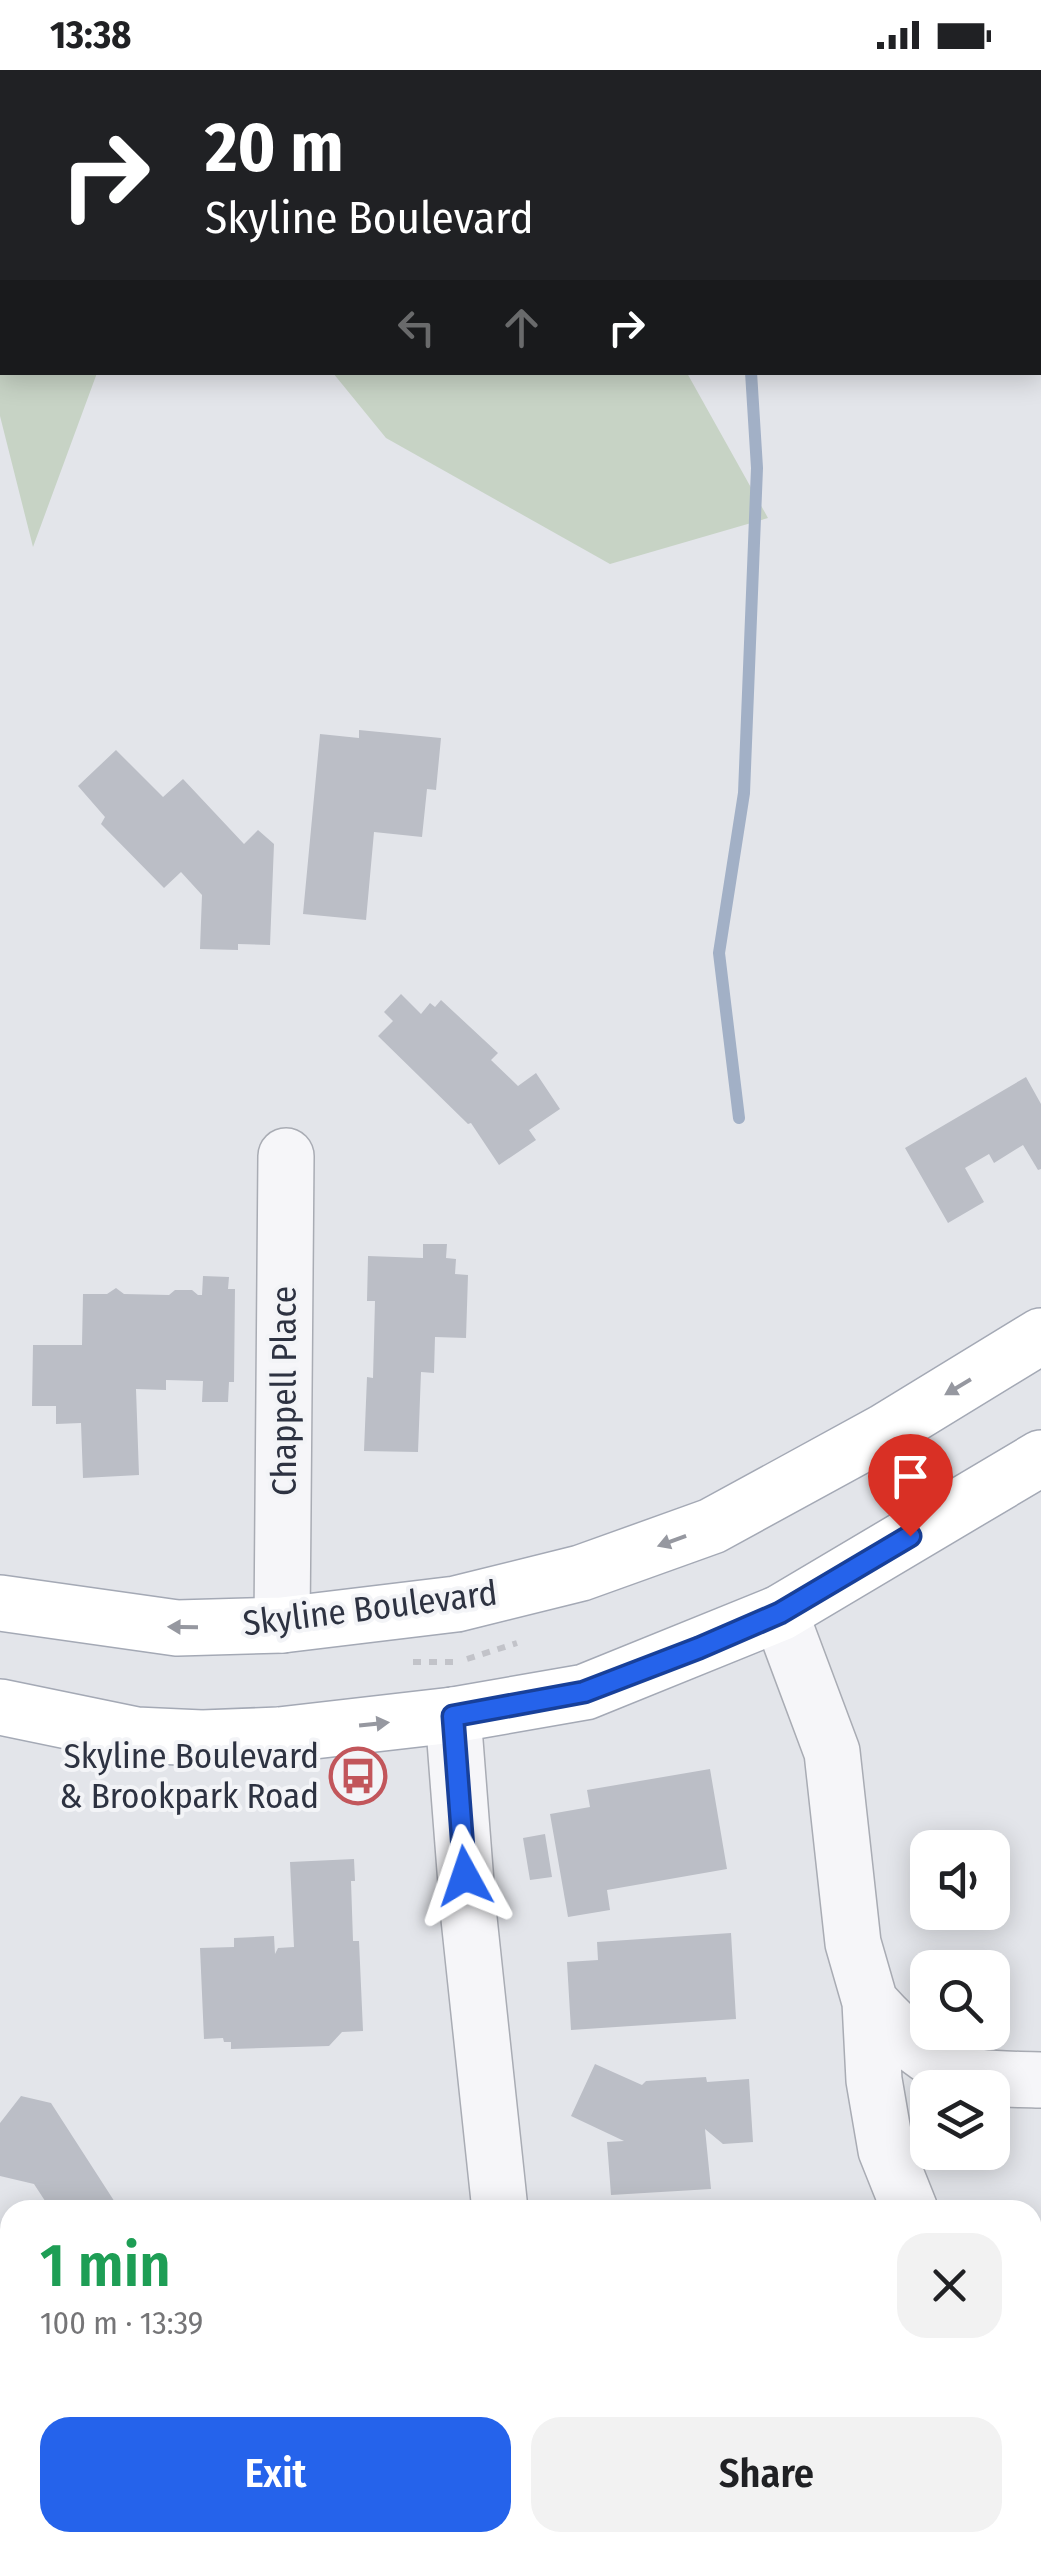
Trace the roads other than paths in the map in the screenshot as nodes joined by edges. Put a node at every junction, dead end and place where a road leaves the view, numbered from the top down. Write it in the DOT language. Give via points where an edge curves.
graph roads {
  1 [pos="286,1156"];
  2 [pos="1041,1336"];
  3 [pos="1041,1458"];
  4 [pos="0,1603"];
  5 [pos="780,1613"];
  6 [pos="282,1625"];
  7 [pos="0,1707"];
  8 [pos="453,1716"];
  9 [pos="870,2002"];
  10 [pos="952,2070"];
  11 [pos="1041,2080"];
  12 [pos="1010,2081"];
  13 [pos="923,2170"];
  14 [pos="499,2200"];
  15 [pos="909,2200"];
  16 [pos="916,2200"];
  1 -- 6 [label="street, Chappell Place"];
  2 -- 6 [label="main road, Skyline Boulevard, one-way" via="712,1526 581,1574 456,1604"];
  3 -- 5 [label="main road"];
  6 -- 4 [label="main road, Skyline Boulevard, one-way" via="177,1628"];
  5 -- 8 [label="main road" via="584,1692"];
  5 -- 9 [label="street" via="832,1752 853,1943"];
  7 -- 8 [label="main road, one-way" via="136,1735 202,1738"];
  8 -- 14 [label="street"];
  9 -- 10 [label="street"];
  9 -- 15 [label="street" via="886,2150"];
  11 -- 12 [label="street"];
  13 -- 16 [label="street"];
}
